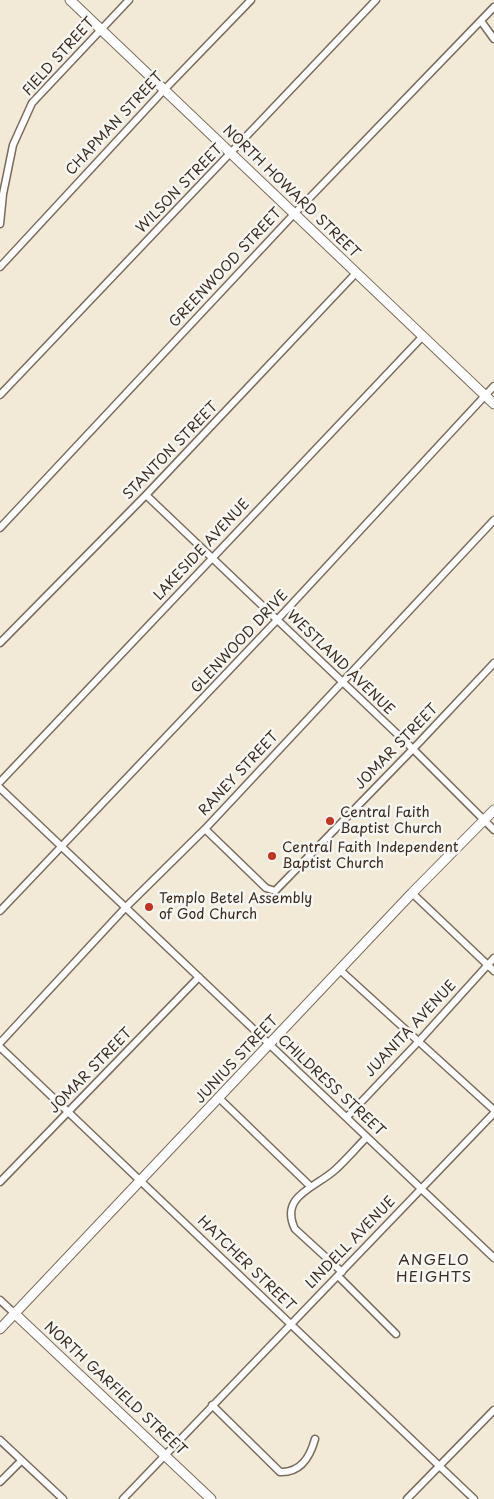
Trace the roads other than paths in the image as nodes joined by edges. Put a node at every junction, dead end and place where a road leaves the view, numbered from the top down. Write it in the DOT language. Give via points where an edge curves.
graph roads {
  1 [pos="70,0"];
  2 [pos="129,0"];
  3 [pos="251,0"];
  4 [pos="376,0"];
  5 [pos="494,7"];
  6 [pos="481,21"];
  7 [pos="101,29"];
  8 [pos="494,39"];
  9 [pos="164,90"];
  10 [pos="231,154"];
  11 [pos="294,214"];
  12 [pos="0,224"];
  13 [pos="0,267"];
  14 [pos="356,272"];
  15 [pos="423,336"];
  16 [pos="494,386"];
  17 [pos="0,395"];
  18 [pos="486,396"];
  19 [pos="494,404"];
  20 [pos="146,495"];
  21 [pos="494,520"];
  22 [pos="0,528"];
  23 [pos="211,558"];
  24 [pos="278,620"];
  25 [pos="0,643"];
  26 [pos="494,663"];
  27 [pos="342,683"];
  28 [pos="413,749"];
  29 [pos="0,782"];
  30 [pos="0,788"];
  31 [pos="494,810"];
  32 [pos="484,820"];
  33 [pos="205,829"];
  34 [pos="494,830"];
  35 [pos="62,847"];
  36 [pos="412,893"];
  37 [pos="126,907"];
  38 [pos="0,911"];
  39 [pos="494,958"];
  40 [pos="487,965"];
  41 [pos="340,970"];
  42 [pos="494,971"];
  43 [pos="199,976"];
  44 [pos="419,1041"];
  45 [pos="0,1043"];
  46 [pos="269,1045"];
  47 [pos="0,1047"];
  48 [pos="219,1098"];
  49 [pos="494,1112"];
  50 [pos="69,1113"];
  51 [pos="347,1117"];
  52 [pos="367,1137"];
  53 [pos="140,1180"];
  54 [pos="0,1182"];
  55 [pos="310,1186"];
  56 [pos="421,1188"];
  57 [pos="494,1258"];
  58 [pos="340,1274"];
  59 [pos="0,1300"];
  60 [pos="14,1313"];
  61 [pos="290,1324"];
  62 [pos="0,1329"];
  63 [pos="396,1334"];
  64 [pos="212,1405"];
  65 [pos="494,1410"];
  66 [pos="315,1439"];
  67 [pos="0,1440"];
  68 [pos="165,1456"];
  69 [pos="21,1461"];
  70 [pos="439,1466"];
  71 [pos="0,1482"];
  72 [pos="63,1499"];
  73 [pos="123,1499"];
  74 [pos="211,1499"];
  75 [pos="407,1499"];
  76 [pos="474,1499"];
  1 -- 7 [label="street, NORTH HOWARD STREET"];
  2 -- 7 [label="street, FIELD STREET"];
  3 -- 9 [label="street, CHAPMAN STREET"];
  4 -- 10 [label="street, WILSON STREET"];
  5 -- 6 [label="street, GREENWOOD STREET"];
  6 -- 8 [label="street"];
  6 -- 11 [label="street, GREENWOOD STREET"];
  7 -- 9 [label="street, NORTH HOWARD STREET"];
  7 -- 12 [label="street, FIELD STREET" via="32,103 14,145"];
  9 -- 10 [label="street, NORTH HOWARD STREET"];
  9 -- 13 [label="street, CHAPMAN STREET"];
  10 -- 11 [label="street, NORTH HOWARD STREET"];
  10 -- 17 [label="street, WILSON STREET"];
  11 -- 14 [label="street, NORTH HOWARD STREET"];
  11 -- 22 [label="street, GREENWOOD STREET"];
  14 -- 15 [label="street, NORTH HOWARD STREET"];
  14 -- 20 [label="street, STANTON STREET"];
  15 -- 18 [label="street, NORTH HOWARD STREET"];
  15 -- 23 [label="street, LAKESIDE AVENUE"];
  16 -- 18 [label="street, GLENWOOD DRIVE"];
  18 -- 19 [label="street, NORTH HOWARD STREET"];
  18 -- 24 [label="street, GLENWOOD DRIVE"];
  20 -- 23 [label="street, WESTLAND AVENUE"];
  20 -- 25 [label="street, STANTON STREET"];
  21 -- 27 [label="street, RANEY STREET"];
  23 -- 24 [label="street, WESTLAND AVENUE"];
  23 -- 29 [label="street, LAKESIDE AVENUE"];
  24 -- 27 [label="street, WESTLAND AVENUE"];
  24 -- 35 [label="street, GLENWOOD DRIVE"];
  26 -- 28 [label="street, JOMAR STREET"];
  27 -- 28 [label="street, WESTLAND AVENUE"];
  27 -- 33 [label="street, RANEY STREET"];
  28 -- 32 [label="street, WESTLAND AVENUE"];
  28 -- 33 [label="street, JOMAR STREET" via="275,891 266,888"];
  30 -- 35 [label="street, CHILDRESS STREET"];
  31 -- 32 [label="street, JUNIUS STREET"];
  32 -- 34 [label="street, WESTLAND AVENUE"];
  32 -- 36 [label="street, JUNIUS STREET"];
  33 -- 37 [label="street, RANEY STREET"];
  35 -- 37 [label="street, CHILDRESS STREET"];
  35 -- 38 [label="street, GLENWOOD DRIVE"];
  36 -- 40 [label="street"];
  36 -- 41 [label="street, JUNIUS STREET"];
  37 -- 43 [label="street, CHILDRESS STREET"];
  37 -- 45 [label="street, RANEY STREET"];
  39 -- 40 [label="street, JUANITA AVENUE"];
  40 -- 42 [label="street"];
  40 -- 44 [label="street, JUANITA AVENUE"];
  41 -- 44 [label="street"];
  41 -- 46 [label="street, JUNIUS STREET"];
  43 -- 46 [label="street, CHILDRESS STREET"];
  43 -- 50 [label="street, JOMAR STREET"];
  44 -- 49 [label="street"];
  44 -- 51 [label="street, JUANITA AVENUE"];
  46 -- 48 [label="street, JUNIUS STREET"];
  46 -- 51 [label="street, CHILDRESS STREET"];
  47 -- 50 [label="street, HATCHER STREET"];
  48 -- 53 [label="street, JUNIUS STREET"];
  48 -- 55 [label="street"];
  49 -- 56 [label="street, LINDELL AVENUE"];
  50 -- 53 [label="street, HATCHER STREET"];
  50 -- 54 [label="street, JOMAR STREET"];
  51 -- 52 [label="street, CHILDRESS STREET"];
  52 -- 55 [label="street" via="333,1171"];
  52 -- 56 [label="street, CHILDRESS STREET"];
  53 -- 60 [label="street, JUNIUS STREET"];
  53 -- 61 [label="street, HATCHER STREET"];
  55 -- 58 [label="street" via="293,1203 290,1220"];
  56 -- 57 [label="street, CHILDRESS STREET"];
  56 -- 58 [label="street, LINDELL AVENUE"];
  58 -- 61 [label="street, LINDELL AVENUE"];
  58 -- 63 [label="street"];
  59 -- 60 [label="street, NORTH GARFIELD STREET"];
  60 -- 62 [label="street, JUNIUS STREET"];
  60 -- 68 [label="street, NORTH GARFIELD STREET"];
  61 -- 64 [label="street, LINDELL AVENUE"];
  61 -- 70 [label="street, HATCHER STREET"];
  64 -- 66 [label="street" via="280,1472 298,1468 311,1452"];
  64 -- 68 [label="street, LINDELL AVENUE"];
  65 -- 70 [label="street"];
  67 -- 69 [label="street"];
  68 -- 73 [label="street, LINDELL AVENUE"];
  68 -- 74 [label="street, NORTH GARFIELD STREET"];
  69 -- 71 [label="street"];
  69 -- 72 [label="street"];
  70 -- 75 [label="street"];
  70 -- 76 [label="street, HATCHER STREET"];
}
